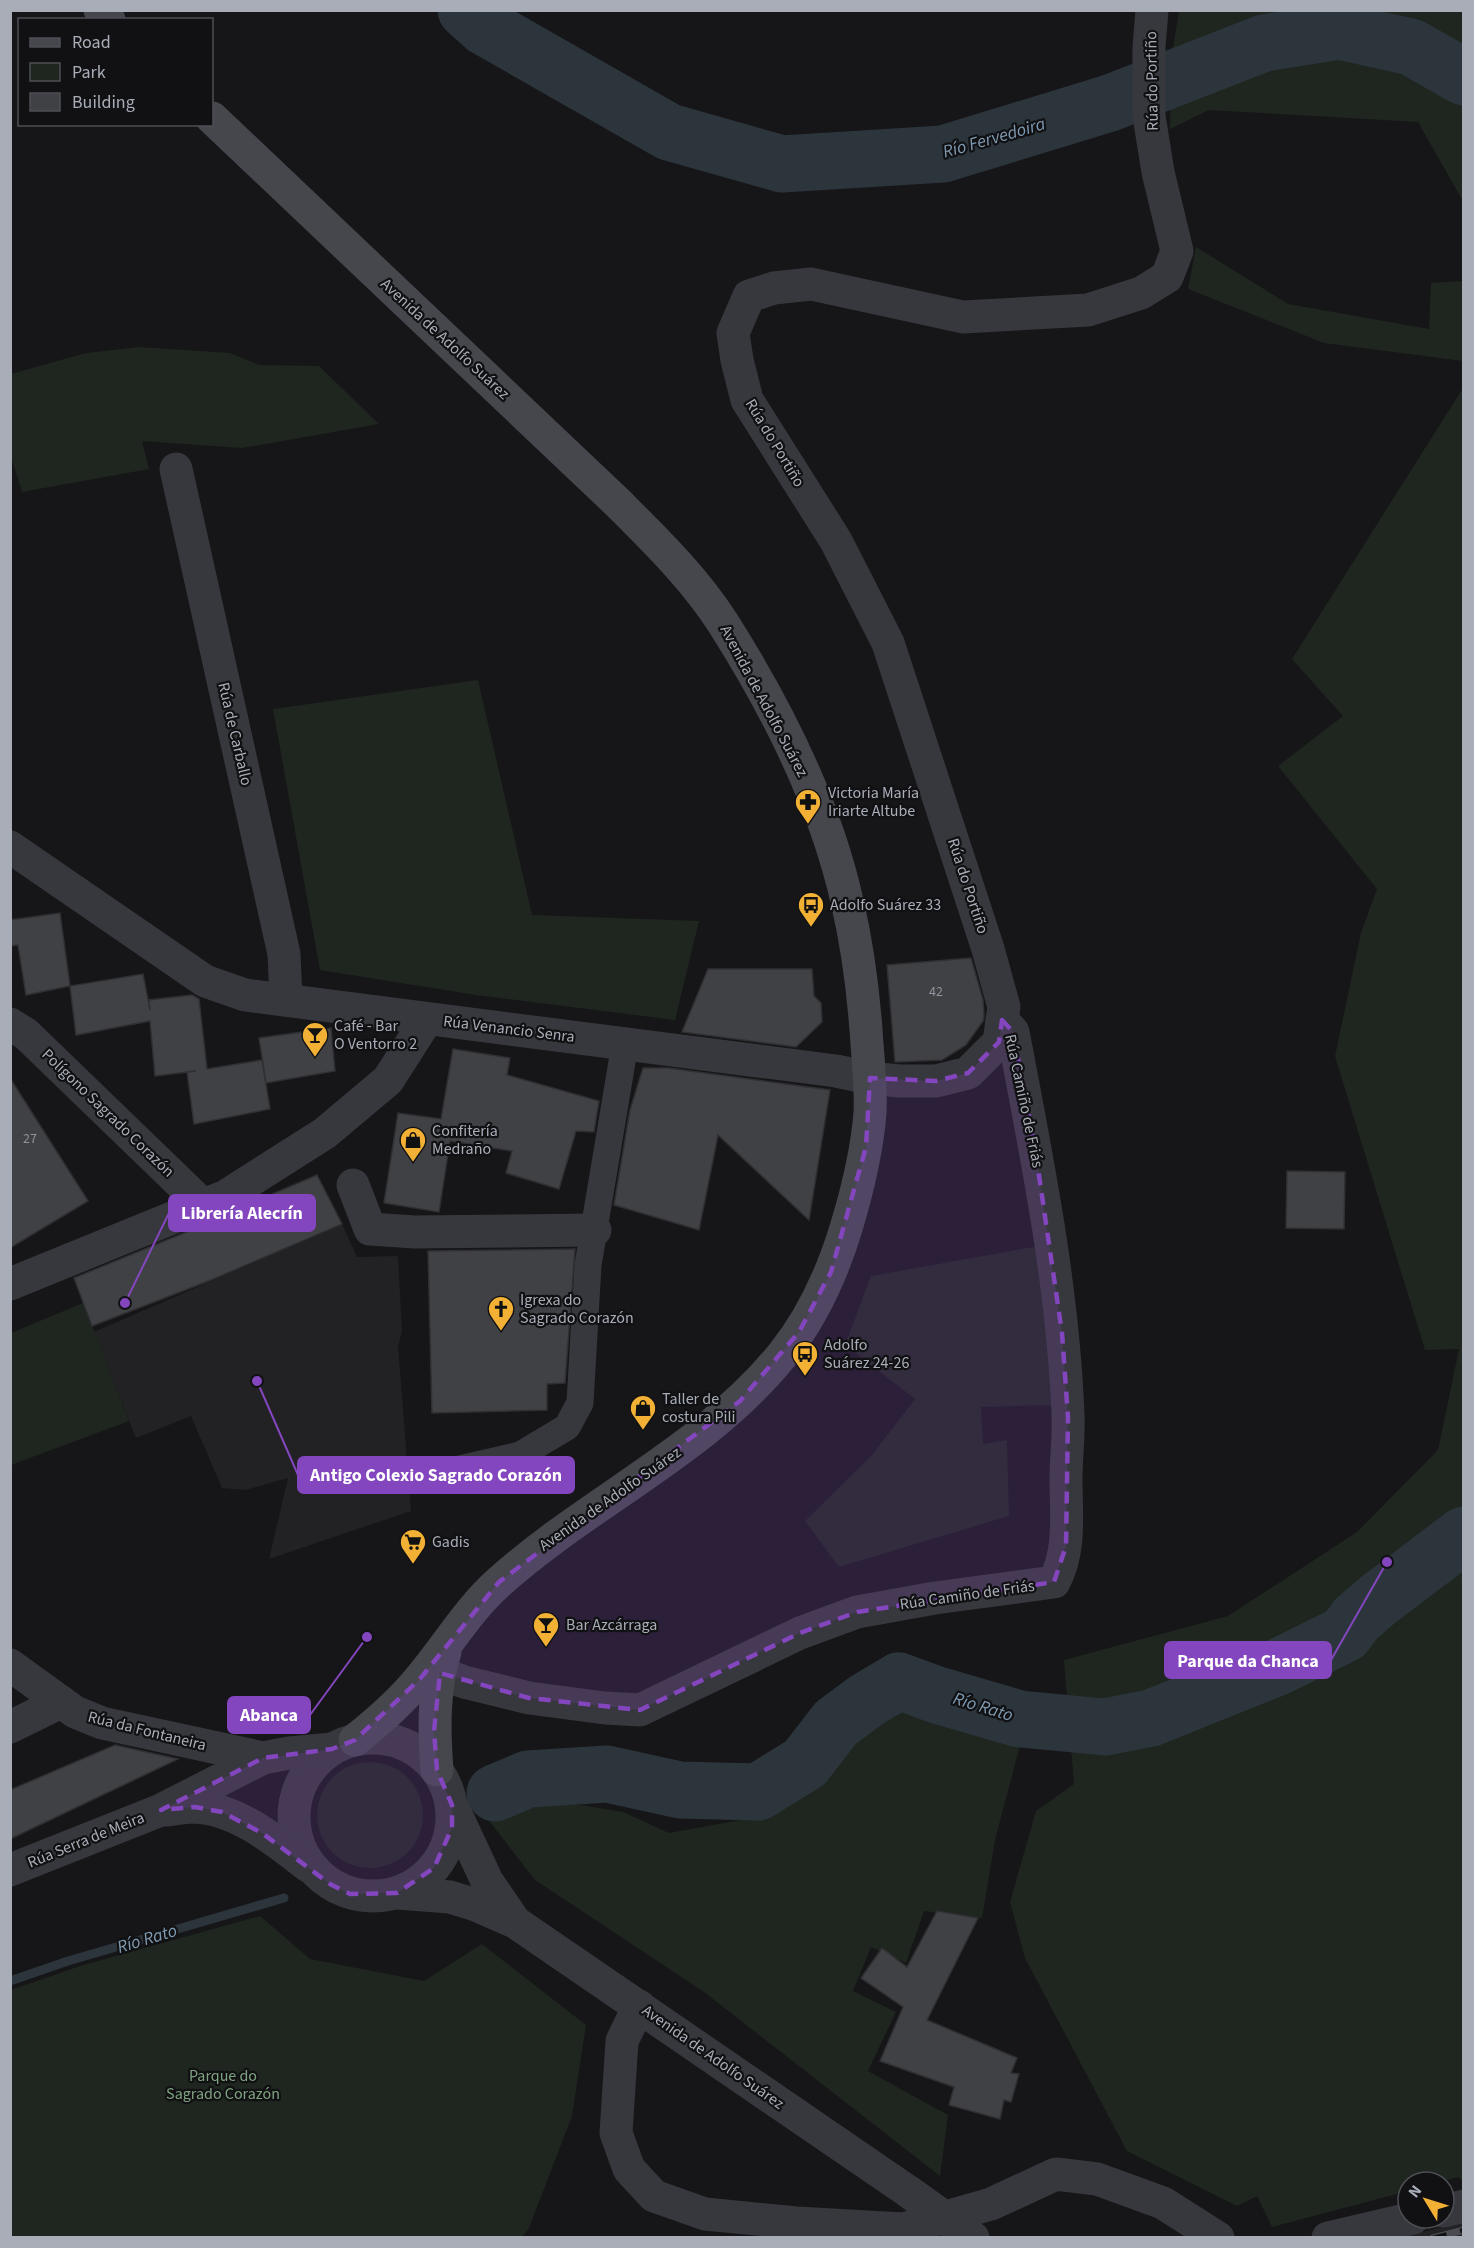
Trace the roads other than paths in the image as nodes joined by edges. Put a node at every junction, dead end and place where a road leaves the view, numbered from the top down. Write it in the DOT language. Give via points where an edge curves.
graph roads {
  1 [pos="1152,10"];
  2 [pos="213,119"];
  3 [pos="176,469"];
  4 [pos="10,847"];
  5 [pos="286,1000"];
  6 [pos="427,1019"];
  7 [pos="1002,1020"];
  8 [pos="10,1024"];
  9 [pos="625,1044"];
  10 [pos="870,1078"];
  11 [pos="353,1185"];
  12 [pos="203,1205"];
  13 [pos="595,1230"];
  14 [pos="10,1284"];
  15 [pos="447,1472"];
  16 [pos="451,1640"];
  17 [pos="10,1665"];
  18 [pos="440,1673"];
  19 [pos="61,1702"];
  20 [pos="10,1727"];
  21 [pos="343,1744"];
  22 [pos="263,1758"];
  23 [pos="437,1770"];
  24 [pos="452,1805"];
  25 [pos="161,1810"];
  26 [pos="312,1869"];
  27 [pos="10,1870"];
  28 [pos="397,1893"];
  29 [pos="515,1922"];
  30 [pos="639,2006"];
  31 [pos="1396,2222"];
  32 [pos="974,2238"];
  33 [pos="1218,2238"];
  34 [pos="1328,2238"];
  1 -- 7 [label="street, Rúa do Portiño" via="1149,116 1177,250 1167,278 1141,293 1088,310 963,317 811,284 774,288 749,296 734,333 747,399 836,541 888,643 988,949 1004,1007"];
  2 -- 10 [label="main road, Avenida de Adolfo Suárez" via="618,503 678,563 722,621 801,765 829,838 847,898 860,966"];
  3 -- 5 [label="street, Rúa de Carballo" via="284,954"];
  4 -- 5 [label="street, Rúa Venancio Senra" via="205,981 245,995"];
  5 -- 6 [label="street, Rúa Venancio Senra"];
  6 -- 9 [label="street, Rúa Venancio Senra"];
  6 -- 12 [label="street" via="388,1080 325,1132 226,1196"];
  7 -- 10 [label="street, Rúa do Portiño" via="999,1042 968,1073 936,1081"];
  7 -- 18 [label="street, Rúa Camiño de Friás" via="1013,1032 1045,1203 1062,1333 1068,1417 1066,1546 1054,1582 857,1612 800,1633 640,1710 529,1698"];
  8 -- 12 [label="street, Polígono Sagrado Corazón" via="26,1034"];
  9 -- 10 [label="street, Rúa Venancio Senra"];
  9 -- 13 [label="street"];
  10 -- 16 [label="main road, Avenida de Adolfo Suárez" via="866,1147 840,1247 819,1302 782,1356 740,1401 682,1448 540,1548 499,1582"];
  11 -- 13 [label="street" via="370,1229"];
  12 -- 14 [label="street"];
  13 -- 15 [label="street" via="588,1265 580,1403 567,1427 520,1455"];
  16 -- 18 [label="main road, Avenida de Adolfo Suárez"];
  16 -- 21 [label="main road, Avenida de Adolfo Suárez" via="394,1707"];
  17 -- 19 [label="street, Rúa da Fontaneira"];
  18 -- 23 [label="main road, Avenida de Adolfo Suárez" via="434,1731"];
  19 -- 20 [label="street"];
  19 -- 22 [label="street, Rúa da Fontaneira" via="102,1723"];
  21 -- 22 [label="street, Rúa Serra de Meira"];
  21 -- 23 [label="street" via="378,1738 401,1743 421,1754"];
  21 -- 26 [label="street" via="314,1764 301,1782 295,1804 297,1845"];
  22 -- 25 [label="street, Rúa Serra de Meira"];
  23 -- 24 [label="street"];
  24 -- 28 [label="street" via="452,1828 446,1849 418,1883"];
  24 -- 29 [label="street, Avenida de Adolfo Suárez" via="487,1881"];
  25 -- 26 [label="street, Rúa Serra de Meira" via="195,1807 222,1812 262,1833"];
  25 -- 27 [label="street, Rúa Serra de Meira"];
  26 -- 28 [label="street" via="350,1894 374,1897"];
  28 -- 29 [label="street, Avenida de Adolfo Suárez" via="450,1897"];
  29 -- 30 [label="street, Avenida de Adolfo Suárez"];
  30 -- 32 [label="street, Avenida de Adolfo Suárez, bridge"];
  30 -- 33 [label="street" via="622,2041 616,2133 628,2169 654,2196 705,2214 903,2229 991,2204 1056,2174 1097,2179 1163,2203"];
  31 -- 34 [label="street"];
}
